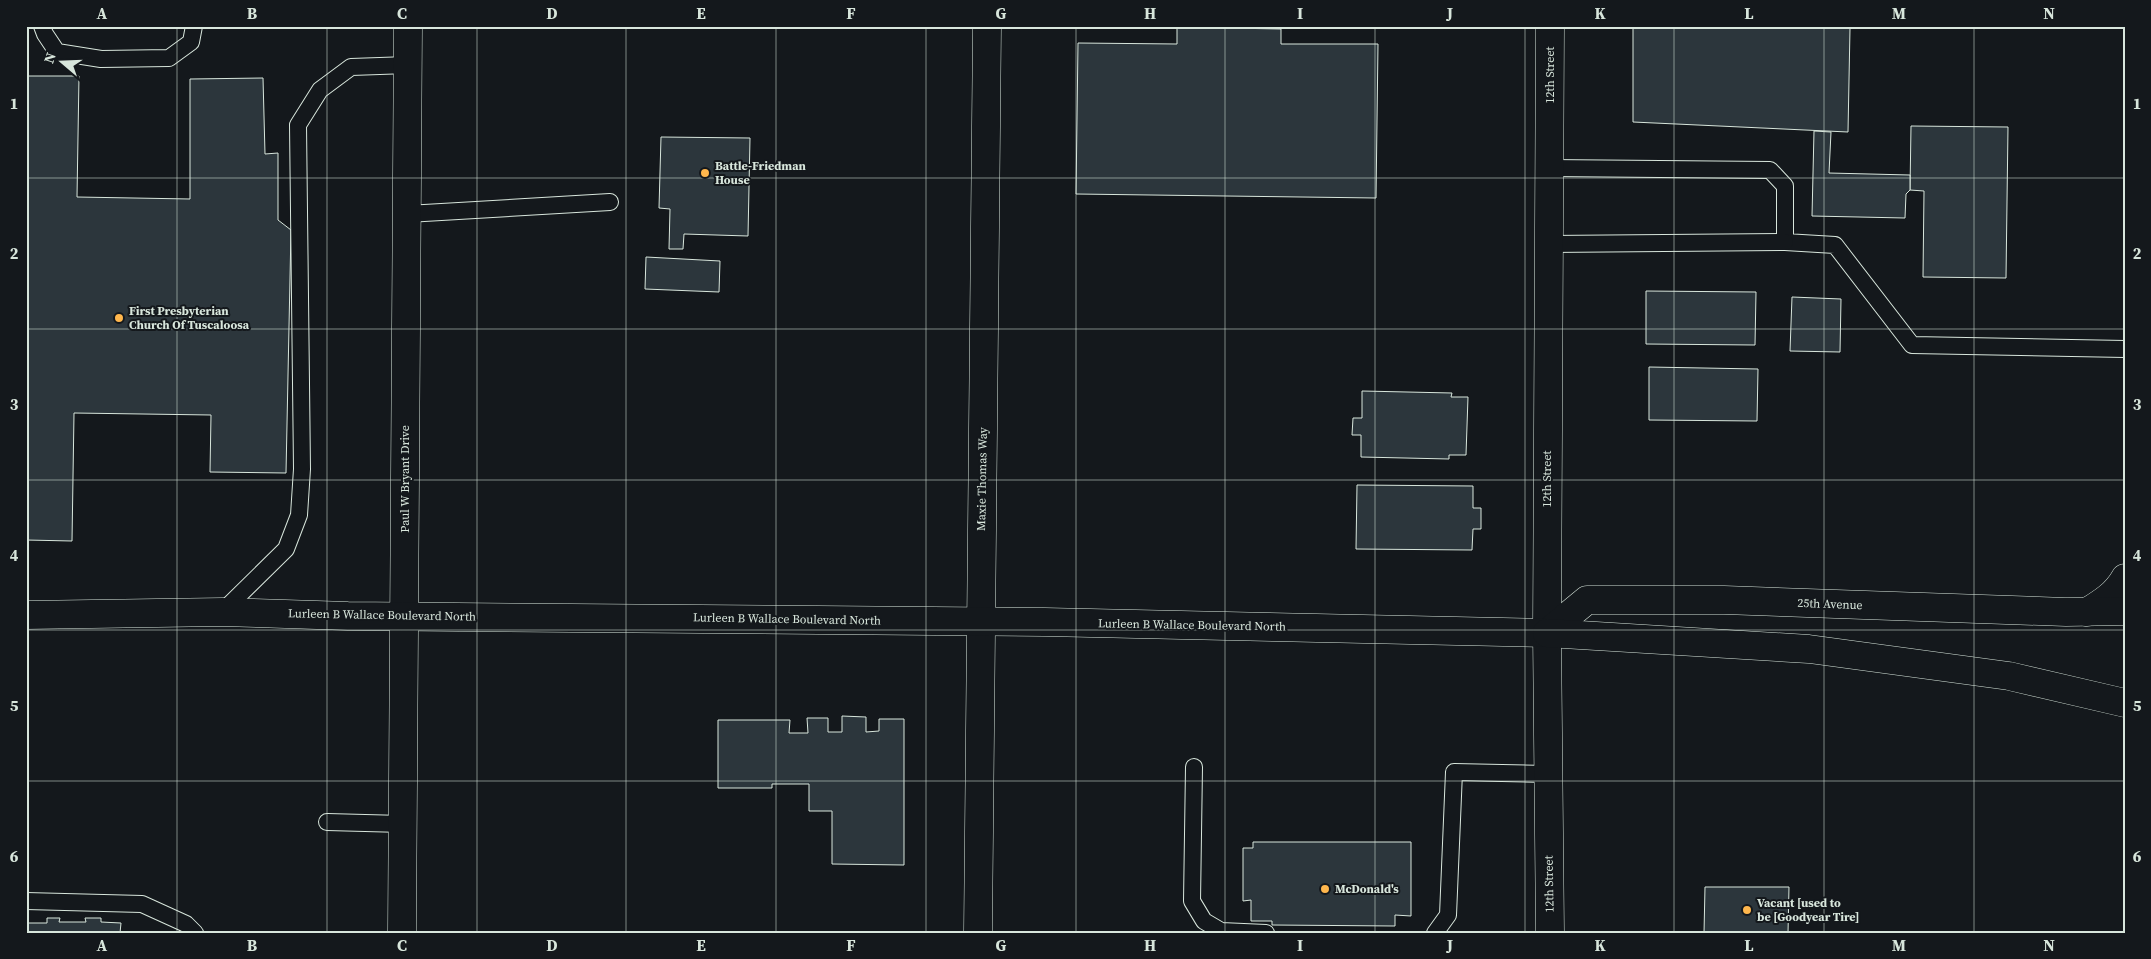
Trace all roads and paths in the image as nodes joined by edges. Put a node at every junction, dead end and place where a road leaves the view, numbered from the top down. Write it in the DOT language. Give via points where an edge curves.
graph roads {
  1 [pos="42,26"];
  2 [pos="194,26"];
  3 [pos="408,26"];
  4 [pos="987,26"];
  5 [pos="1550,26"];
  6 [pos="408,65"];
  7 [pos="1549,168"];
  8 [pos="610,202"];
  9 [pos="407,214"];
  10 [pos="1785,242"];
  11 [pos="1549,244"];
  12 [pos="2125,349"];
  13 [pos="2125,578"];
  14 [pos="2125,611"];
  15 [pos="222,612"];
  16 [pos="2087,612"];
  17 [pos="26,615"];
  18 [pos="405,616"];
  19 [pos="981,621"];
  20 [pos="1547,633"];
  21 [pos="2125,703"];
  22 [pos="1194,767"];
  23 [pos="1548,774"];
  24 [pos="327,822"];
  25 [pos="403,824"];
  26 [pos="26,901"];
  27 [pos="138,904"];
  28 [pos="173,933"];
  29 [pos="195,933"];
  30 [pos="402,933"];
  31 [pos="978,933"];
  32 [pos="1266,933"];
  33 [pos="1435,933"];
  34 [pos="1550,933"];
  1 -- 2 [label="lane" via="57,52 101,59 169,58 191,42"];
  3 -- 6 [label="main road, Paul W Bryant Drive"];
  4 -- 19 [label="main road, Maxie Thomas Way"];
  5 -- 7 [label="main road, 12th Street"];
  6 -- 9 [label="main road, Paul W Bryant Drive"];
  6 -- 15 [label="lane" via="351,68 320,90 298,126 302,469 299,515 286,549"];
  7 -- 10 [label="lane" via="1770,170 1785,186"];
  7 -- 11 [label="main road, 12th Street"];
  8 -- 9 [label="lane"];
  9 -- 18 [label="main road, Paul W Bryant Drive"];
  10 -- 11 [label="lane"];
  10 -- 12 [label="lane" via="1835,245 1912,345"];
  11 -- 20 [label="main road, 12th Street"];
  13 -- 16 [label="main road" via="2118,590"];
  14 -- 16 [label="main road, 25th Avenue"];
  15 -- 17 [label="main road, Lurleen B Wallace Boulevard North"];
  15 -- 18 [label="main road, Lurleen B Wallace Boulevard North"];
  16 -- 20 [label="main road, 25th Avenue" via="1724,600 1587,600"];
  18 -- 19 [label="main road, Lurleen B Wallace Boulevard North"];
  18 -- 25 [label="main road, Paul W Bryant Drive"];
  19 -- 20 [label="main road, Lurleen B Wallace Boulevard North"];
  19 -- 31 [label="main road, Maxie Thomas Way"];
  20 -- 21 [label="main road, Lurleen B Wallace Boulevard North" via="1810,649 2009,676"];
  20 -- 23 [label="main road, 12th Street"];
  22 -- 32 [label="lane" via="1192,901 1204,921 1221,931"];
  23 -- 33 [label="lane" via="1454,772 1448,915"];
  23 -- 34 [label="main road, 12th Street"];
  24 -- 25 [label="lane"];
  25 -- 30 [label="main road, Paul W Bryant Drive"];
  26 -- 27 [label="lane"];
  27 -- 28 [label="lane" via="171,926"];
  27 -- 29 [label="lane" via="186,924"];
}
